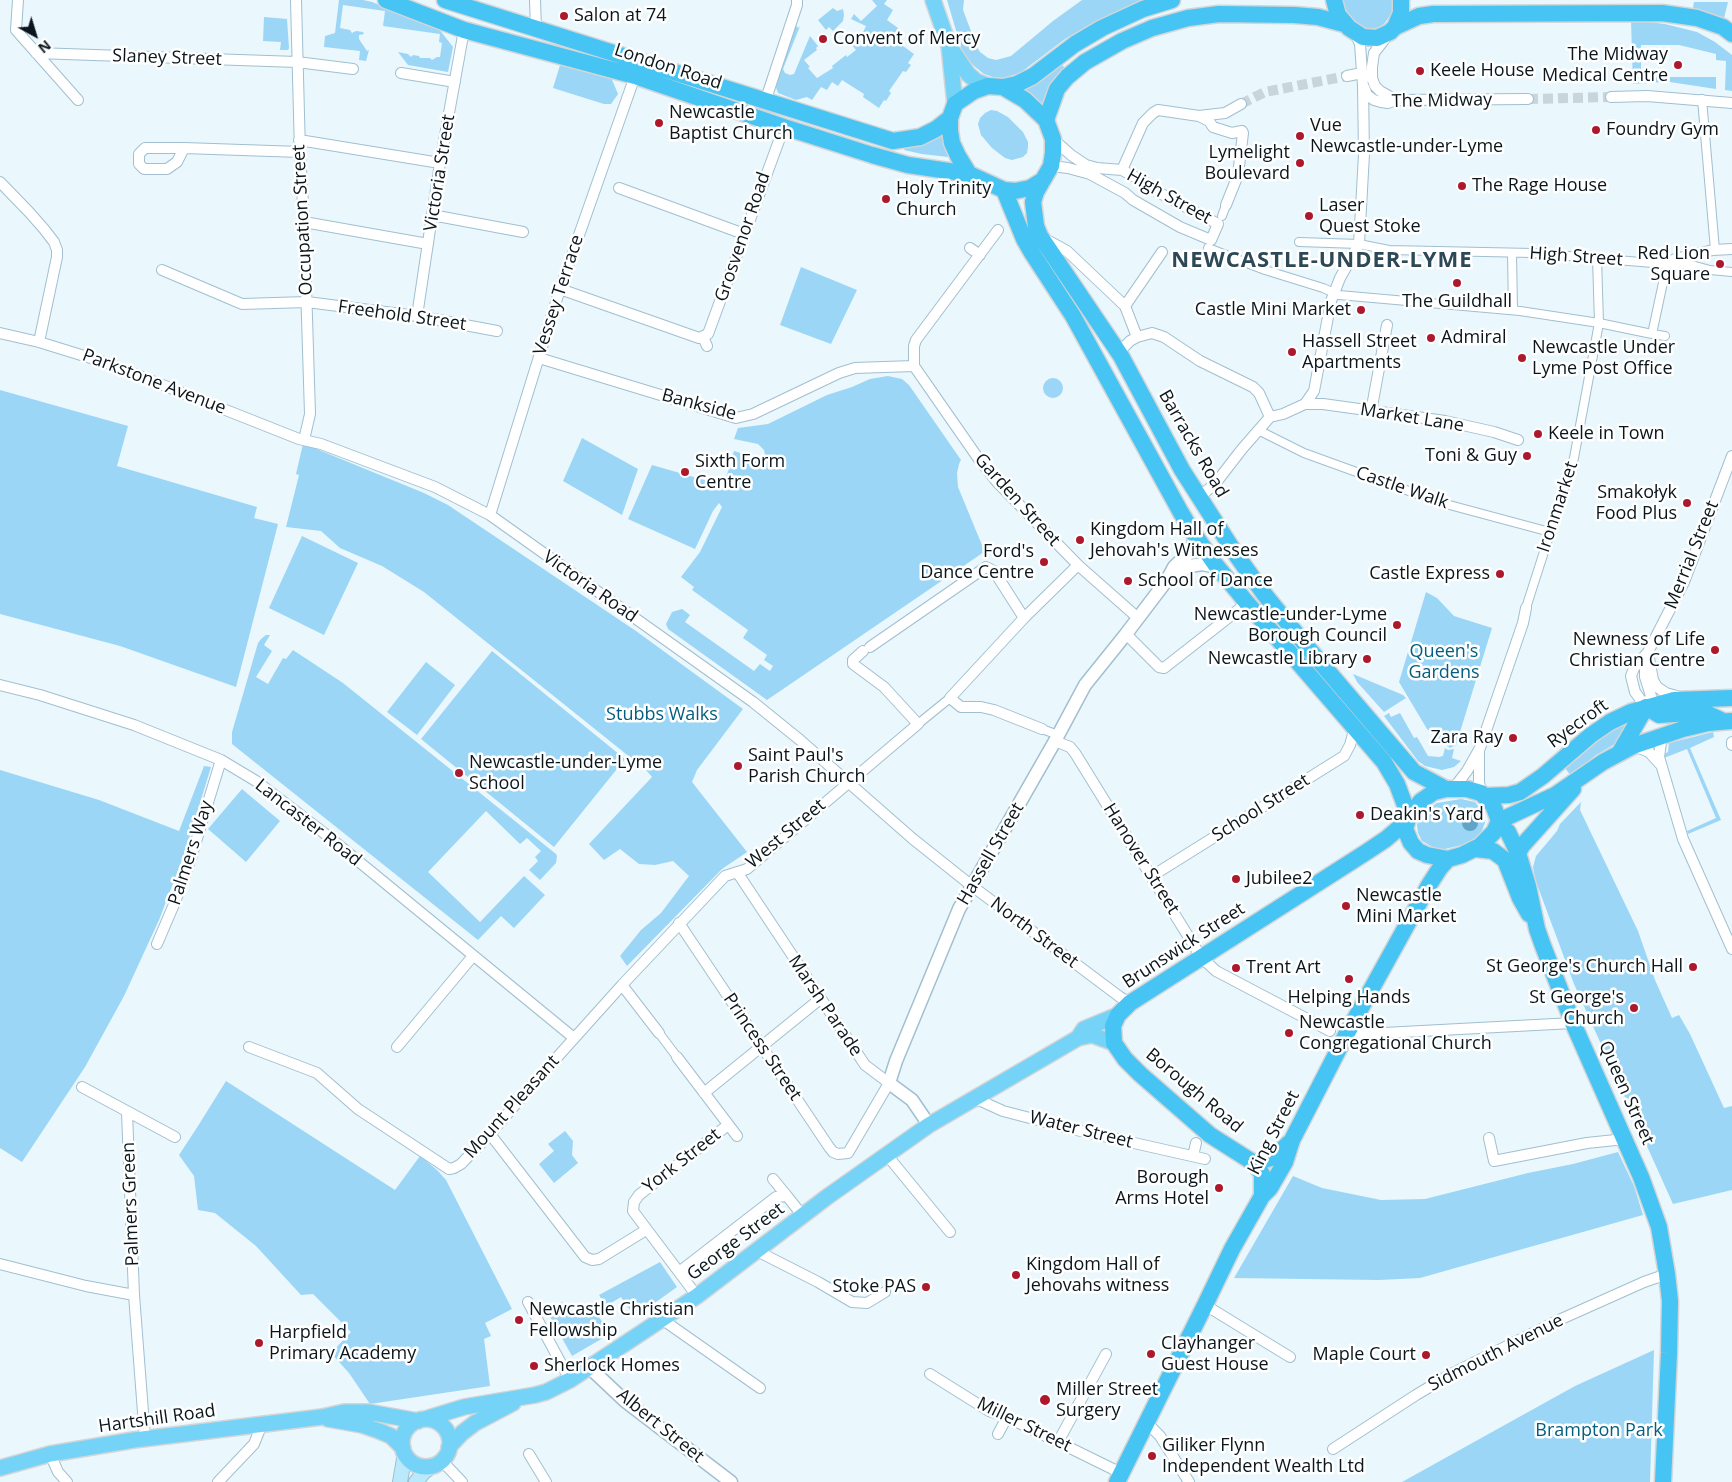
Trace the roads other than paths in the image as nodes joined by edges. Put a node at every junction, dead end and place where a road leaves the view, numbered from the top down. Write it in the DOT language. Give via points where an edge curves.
graph roads {
  1 [pos="18,0"];
  2 [pos="296,0"];
  3 [pos="386,0"];
  4 [pos="535,0"];
  5 [pos="797,0"];
  6 [pos="1172,0"];
  7 [pos="1334,0"];
  8 [pos="1401,0"];
  9 [pos="448,1"];
  10 [pos="470,4"];
  11 [pos="936,4"];
  12 [pos="1350,28"];
  13 [pos="536,29"];
  14 [pos="1393,29"];
  15 [pos="464,30"];
  16 [pos="1732,34"];
  17 [pos="949,46"];
  18 [pos="36,53"];
  19 [pos="297,62"];
  20 [pos="353,69"];
  21 [pos="401,73"];
  22 [pos="1362,73"];
  23 [pos="635,76"];
  24 [pos="1347,76"];
  25 [pos="455,82"];
  26 [pos="1363,86"];
  27 [pos="995,87"];
  28 [pos="1611,97"];
  29 [pos="1528,99"];
  30 [pos="1702,99"];
  31 [pos="78,100"];
  32 [pos="1396,100"];
  33 [pos="765,102"];
  34 [pos="1732,103"];
  35 [pos="1241,104"];
  36 [pos="953,111"];
  37 [pos="1199,116"];
  38 [pos="1046,120"];
  39 [pos="784,127"];
  40 [pos="1053,139"];
  41 [pos="299,140"];
  42 [pos="184,148"];
  43 [pos="300,152"];
  44 [pos="440,163"];
  45 [pos="1122,170"];
  46 [pos="1047,173"];
  47 [pos="969,174"];
  48 [pos="0,182"];
  49 [pos="618,188"];
  50 [pos="1004,190"];
  51 [pos="1226,205"];
  52 [pos="432,215"];
  53 [pos="1222,216"];
  54 [pos="304,222"];
  55 [pos="998,230"];
  56 [pos="522,232"];
  57 [pos="744,234"];
  58 [pos="1040,236"];
  59 [pos="1299,242"];
  60 [pos="428,244"];
  61 [pos="1359,244"];
  62 [pos="970,248"];
  63 [pos="1208,248"];
  64 [pos="1732,249"];
  65 [pos="1715,250"];
  66 [pos="1162,252"];
  67 [pos="1512,253"];
  68 [pos="980,255"];
  69 [pos="1597,258"];
  70 [pos="1667,264"];
  71 [pos="162,270"];
  72 [pos="1732,272"];
  73 [pos="560,289"];
  74 [pos="1334,293"];
  75 [pos="308,302"];
  76 [pos="1125,306"];
  77 [pos="1516,311"];
  78 [pos="417,316"];
  79 [pos="1599,323"];
  80 [pos="1387,325"];
  81 [pos="497,331"];
  82 [pos="0,333"];
  83 [pos="1652,334"];
  84 [pos="1665,336"];
  85 [pos="1137,337"];
  86 [pos="39,342"];
  87 [pos="540,354"];
  88 [pos="1121,356"];
  89 [pos="914,366"];
  90 [pos="1305,404"];
  91 [pos="1371,412"];
  92 [pos="1270,417"];
  93 [pos="1258,430"];
  94 [pos="304,440"];
  95 [pos="1518,440"];
  96 [pos="1732,456"];
  97 [pos="1199,497"];
  98 [pos="1180,511"];
  99 [pos="490,515"];
  100 [pos="1550,532"];
  101 [pos="1194,534"];
  102 [pos="1078,565"];
  103 [pos="1223,574"];
  104 [pos="1167,580"];
  105 [pos="1246,603"];
  106 [pos="1526,608"];
  107 [pos="1024,618"];
  108 [pos="1138,618"];
  109 [pos="1126,634"];
  110 [pos="1648,652"];
  111 [pos="0,685"];
  112 [pos="1635,692"];
  113 [pos="950,698"];
  114 [pos="1687,698"];
  115 [pos="1732,698"];
  116 [pos="1639,709"];
  117 [pos="1727,721"];
  118 [pos="918,724"];
  119 [pos="1355,727"];
  120 [pos="1042,730"];
  121 [pos="1665,734"];
  122 [pos="1056,738"];
  123 [pos="1480,748"];
  124 [pos="1626,749"];
  125 [pos="221,760"];
  126 [pos="1660,765"];
  127 [pos="1586,774"];
  128 [pos="848,782"];
  129 [pos="1450,789"];
  130 [pos="1483,795"];
  131 [pos="1408,819"];
  132 [pos="1499,822"];
  133 [pos="1476,849"];
  134 [pos="1518,853"];
  135 [pos="1448,859"];
  136 [pos="736,872"];
  137 [pos="1152,876"];
  138 [pos="972,886"];
  139 [pos="679,923"];
  140 [pos="1537,929"];
  141 [pos="157,944"];
  142 [pos="1732,949"];
  143 [pos="473,956"];
  144 [pos="1201,957"];
  145 [pos="622,985"];
  146 [pos="820,999"];
  147 [pos="1121,1015"];
  148 [pos="1573,1023"];
  149 [pos="659,1032"];
  150 [pos="1338,1033"];
  151 [pos="574,1038"];
  152 [pos="1078,1038"];
  153 [pos="1114,1044"];
  154 [pos="761,1046"];
  155 [pos="249,1047"];
  156 [pos="397,1047"];
  157 [pos="678,1058"];
  158 [pos="889,1083"];
  159 [pos="82,1087"];
  160 [pos="704,1093"];
  161 [pos="972,1100"];
  162 [pos="127,1112"];
  163 [pos="728,1125"];
  164 [pos="930,1125"];
  165 [pos="490,1134"];
  166 [pos="737,1136"];
  167 [pos="175,1137"];
  168 [pos="1489,1138"];
  169 [pos="1625,1139"];
  170 [pos="1292,1140"];
  171 [pos="1196,1143"];
  172 [pos="852,1148"];
  173 [pos="886,1154"];
  174 [pos="1193,1156"];
  175 [pos="1205,1159"];
  176 [pos="1254,1164"];
  177 [pos="773,1179"];
  178 [pos="787,1196"];
  179 [pos="1262,1196"];
  180 [pos="802,1216"];
  181 [pos="646,1230"];
  182 [pos="950,1232"];
  183 [pos="757,1251"];
  184 [pos="0,1264"];
  185 [pos="679,1272"];
  186 [pos="1667,1274"];
  187 [pos="885,1292"];
  188 [pos="134,1295"];
  189 [pos="697,1296"];
  190 [pos="528,1302"];
  191 [pos="1205,1305"];
  192 [pos="663,1320"];
  193 [pos="1106,1354"];
  194 [pos="1290,1357"];
  195 [pos="590,1368"];
  196 [pos="930,1374"];
  197 [pos="570,1380"];
  198 [pos="760,1388"];
  199 [pos="529,1396"];
  200 [pos="322,1418"];
  201 [pos="1007,1418"];
  202 [pos="422,1420"];
  203 [pos="262,1424"];
  204 [pos="1146,1425"];
  205 [pos="998,1434"];
  206 [pos="145,1438"];
  207 [pos="1058,1442"];
  208 [pos="449,1447"];
  209 [pos="1333,1449"];
  210 [pos="404,1451"];
  211 [pos="50,1454"];
  212 [pos="530,1454"];
  213 [pos="438,1463"];
  214 [pos="0,1468"];
  215 [pos="1119,1477"];
  216 [pos="542,1480"];
  217 [pos="67,1482"];
  218 [pos="218,1482"];
  219 [pos="400,1482"];
  220 [pos="416,1482"];
  221 [pos="462,1482"];
  222 [pos="731,1482"];
  223 [pos="1189,1482"];
  224 [pos="1663,1482"];
  1 -- 18 [label="street" via="16,30"];
  2 -- 19 [label="street, Occupation Street"];
  3 -- 15 [label="highway, London Road"];
  4 -- 13 [label="street"];
  5 -- 33 [label="street"];
  6 -- 27 [label="highway" via="1102,28 1017,84"];
  7 -- 12 [label="highway" via="1338,15"];
  8 -- 14 [label="highway" via="1401,13"];
  9 -- 10 [label="highway, London Road"];
  10 -- 13 [label="highway, London Road"];
  10 -- 15 [label="highway"];
  11 -- 17 [label="main road"];
  12 -- 14 [label="highway" via="1363,37 1377,38"];
  12 -- 22 [label="street" via="1360,44"];
  12 -- 38 [label="highway" via="1318,17 1220,14 1188,18 1152,28 1085,62 1067,77 1057,89"];
  13 -- 33 [label="highway, London Road"];
  14 -- 16 [label="highway" via="1419,16 1433,14 1662,13 1697,18"];
  14 -- 32 [label="street" via="1374,53 1372,78 1380,91"];
  15 -- 23 [label="highway, London Road"];
  15 -- 25 [label="street, Victoria Street"];
  17 -- 27 [label="main road" via="968,74 976,81"];
  17 -- 36 [label="main road"];
  18 -- 19 [label="street, Slaney Street"];
  18 -- 31 [label="street"];
  19 -- 20 [label="street, Slaney Street"];
  19 -- 41 [label="street, Occupation Street"];
  21 -- 25 [label="street"];
  22 -- 24 [label="street"];
  22 -- 26 [label="street"];
  23 -- 39 [label="highway, London Road"];
  23 -- 73 [label="street, Vessey Terrace"];
  25 -- 44 [label="street, Victoria Street"];
  26 -- 32 [label="street, The Midway" via="1374,100 1388,103"];
  26 -- 61 [label="street" via="1364,154"];
  27 -- 36 [label="highway" via="974,91"];
  27 -- 38 [label="highway" via="1025,100"];
  28 -- 30 [label="street"];
  29 -- 32 [label="street, The Midway"];
  30 -- 34 [label="street"];
  30 -- 65 [label="street"];
  33 -- 36 [label="highway, London Road" via="893,141 920,137 936,129"];
  35 -- 37 [label="street" via="1225,112"];
  36 -- 47 [label="highway" via="952,143"];
  37 -- 45 [label="street" via="1158,110 1152,113 1143,123"];
  37 -- 51 [label="street" via="1213,127 1243,133 1238,175"];
  38 -- 40 [label="highway"];
  39 -- 47 [label="highway, London Road" via="908,165"];
  39 -- 57 [label="street, Grosvenor Road"];
  40 -- 45 [label="street, High Street" via="1086,165"];
  40 -- 46 [label="highway"];
  41 -- 43 [label="street, Occupation Street"];
  41 -- 44 [label="street"];
  42 -- 43 [label="street"];
  43 -- 54 [label="street, Occupation Street"];
  44 -- 52 [label="street, Victoria Street"];
  45 -- 46 [label="street, High Street" via="1218,224 1212,240 1180,227 1090,174 1068,168"];
  46 -- 50 [label="highway" via="1021,191"];
  46 -- 58 [label="highway, Barracks Road" via="1033,202"];
  47 -- 50 [label="highway"];
  48 -- 86 [label="street" via="44,228 57,250"];
  49 -- 57 [label="street"];
  50 -- 98 [label="highway" via="1024,239 1072,316"];
  51 -- 53 [label="street"];
  52 -- 56 [label="street"];
  52 -- 60 [label="street, Victoria Street"];
  54 -- 60 [label="street"];
  54 -- 75 [label="street, Occupation Street"];
  55 -- 68 [label="street"];
  57 -- 73 [label="street, Grosvenor Road" via="711,328 702,340"];
  58 -- 76 [label="street" via="1067,251"];
  58 -- 88 [label="highway, Barracks Road"];
  59 -- 61 [label="street, High Street"];
  60 -- 78 [label="street, Victoria Street"];
  61 -- 67 [label="street, High Street" via="1389,250"];
  61 -- 74 [label="street"];
  62 -- 68 [label="street"];
  63 -- 74 [label="street, High Street"];
  64 -- 65 [label="street"];
  65 -- 70 [label="street" via="1675,259"];
  66 -- 76 [label="street"];
  67 -- 69 [label="street, High Street"];
  67 -- 77 [label="street"];
  68 -- 89 [label="street" via="916,340"];
  69 -- 70 [label="street, High Street"];
  69 -- 79 [label="street, Ironmarket"];
  70 -- 72 [label="street, High Street" via="1688,264"];
  70 -- 83 [label="street"];
  71 -- 75 [label="street, Freehold Street" via="242,304"];
  73 -- 87 [label="street, Vessey Terrace"];
  74 -- 77 [label="street, High Street"];
  74 -- 90 [label="street" via="1314,391"];
  75 -- 78 [label="street, Freehold Street"];
  75 -- 94 [label="street, Occupation Street" via="310,414"];
  76 -- 85 [label="street"];
  77 -- 79 [label="street, High Street"];
  78 -- 81 [label="street, Freehold Street"];
  79 -- 83 [label="street, High Street"];
  79 -- 100 [label="street, Ironmarket" via="1574,458"];
  80 -- 91 [label="street"];
  82 -- 86 [label="street, Parkstone Avenue"];
  83 -- 84 [label="street, High Street"];
  85 -- 88 [label="street" via="1123,348"];
  85 -- 92 [label="street" via="1152,333 1164,337 1200,361 1253,387"];
  86 -- 94 [label="street, Parkstone Avenue" via="107,363"];
  87 -- 89 [label="street, Bankside" via="736,418 753,414 856,368"];
  87 -- 99 [label="street, Vessey Terrace"];
  88 -- 97 [label="highway, Barracks Road"];
  89 -- 102 [label="street, Garden Street" via="978,458"];
  90 -- 91 [label="street, Market Lane"];
  90 -- 92 [label="street"];
  91 -- 95 [label="street, Market Lane" via="1445,421"];
  92 -- 93 [label="street"];
  93 -- 97 [label="street" via="1215,484"];
  93 -- 100 [label="street, Castle Walk" via="1304,453 1442,503"];
  94 -- 99 [label="street, Victoria Road" via="435,487"];
  96 -- 110 [label="street, Merrial Street" via="1684,582"];
  97 -- 98 [label="highway"];
  97 -- 129 [label="highway, Barracks Road" via="1261,590 1414,772"];
  98 -- 101 [label="highway"];
  99 -- 128 [label="street, Victoria Road" via="753,702"];
  100 -- 106 [label="street, Ironmarket"];
  101 -- 103 [label="highway"];
  101 -- 104 [label="street, Hassell Street" via="1190,552 1174,567"];
  102 -- 107 [label="street, West Street"];
  102 -- 108 [label="street, Garden Street"];
  103 -- 104 [label="street, Hassell Street" via="1202,564 1190,566"];
  103 -- 105 [label="highway"];
  104 -- 108 [label="street, Hassell Street"];
  105 -- 109 [label="street" via="1164,668 1159,667"];
  105 -- 119 [label="highway"];
  106 -- 123 [label="street, Ironmarket"];
  107 -- 113 [label="street, West Street"];
  107 -- 118 [label="street" via="994,571 986,567 853,660 853,664 884,687"];
  108 -- 109 [label="street, Hassell Street"];
  109 -- 122 [label="street, Hassell Street" via="1085,685"];
  110 -- 112 [label="street, Merrial Street" via="1631,676"];
  110 -- 114 [label="street" via="1657,687 1666,693"];
  110 -- 116 [label="street, Merrial Street" via="1645,678 1651,696"];
  111 -- 125 [label="street, Lancaster Road" via="134,725"];
  112 -- 116 [label="street, Merrial Street"];
  112 -- 116 [label="street"];
  113 -- 118 [label="street, West Street"];
  113 -- 120 [label="street" via="960,707 994,710"];
  114 -- 115 [label="highway, Ryecroft"];
  114 -- 116 [label="highway, Ryecroft"];
  116 -- 117 [label="highway" via="1659,715 1704,712"];
  116 -- 124 [label="highway"];
  116 -- 130 [label="highway, Ryecroft" via="1591,735 1520,792"];
  117 -- 121 [label="highway"];
  118 -- 128 [label="street, West Street"];
  119 -- 131 [label="highway" via="1384,762 1397,784"];
  119 -- 137 [label="street, School Street" via="1344,756"];
  120 -- 122 [label="street"];
  121 -- 124 [label="highway"];
  121 -- 126 [label="street" via="1661,742"];
  122 -- 137 [label="street, Hanover Street" via="1075,753"];
  122 -- 138 [label="street, Hassell Street"];
  123 -- 129 [label="street, Ironmarket"];
  123 -- 130 [label="street, Ironmarket" via="1478,776"];
  124 -- 126 [label="street" via="1642,748"];
  124 -- 127 [label="highway"];
  125 -- 141 [label="street, Palmers Way" via="191,858"];
  125 -- 143 [label="street, Lancaster Road" via="256,781"];
  126 -- 142 [label="street" via="1688,851"];
  127 -- 132 [label="highway" via="1555,795"];
  127 -- 134 [label="highway"];
  128 -- 136 [label="street, West Street" via="747,869"];
  128 -- 138 [label="street, North Street"];
  129 -- 130 [label="highway" via="1467,789"];
  129 -- 131 [label="highway" via="1427,796"];
  130 -- 132 [label="highway" via="1495,809"];
  131 -- 135 [label="highway" via="1405,829 1418,851"];
  131 -- 144 [label="highway, Brunswick Street" via="1365,853"];
  132 -- 133 [label="highway" via="1494,832"];
  132 -- 134 [label="highway, Queen Street"];
  133 -- 135 [label="highway"];
  133 -- 140 [label="highway, Queen Street" via="1493,851 1504,860"];
  134 -- 140 [label="highway, Queen Street"];
  135 -- 150 [label="highway, King Street"];
  136 -- 139 [label="street, Mount Pleasant" via="725,876"];
  136 -- 146 [label="street, Marsh Parade"];
  137 -- 144 [label="street, Hanover Street"];
  138 -- 147 [label="street, North Street" via="1120,997"];
  138 -- 158 [label="street, Hassell Street" via="959,909"];
  139 -- 145 [label="street, Mount Pleasant"];
  139 -- 154 [label="street, Princess Street"];
  140 -- 148 [label="highway, Queen Street"];
  143 -- 151 [label="street, Lancaster Road"];
  143 -- 156 [label="street"];
  144 -- 147 [label="highway, Brunswick Street"];
  144 -- 150 [label="street, Hanover Street" via="1216,971"];
  145 -- 149 [label="street, York Street"];
  145 -- 151 [label="street, Mount Pleasant"];
  146 -- 154 [label="street"];
  146 -- 158 [label="street, Marsh Parade" via="865,1065"];
  147 -- 152 [label="main road" via="1084,1029"];
  147 -- 153 [label="highway"];
  148 -- 150 [label="street"];
  148 -- 169 [label="highway, Queen Street"];
  149 -- 157 [label="street, York Street"];
  150 -- 170 [label="highway, King Street"];
  151 -- 165 [label="street, Mount Pleasant"];
  152 -- 153 [label="main road" via="1092,1035"];
  152 -- 161 [label="main road"];
  153 -- 176 [label="highway, Borough Road" via="1160,1093 1210,1135"];
  154 -- 160 [label="street"];
  154 -- 172 [label="street, Princess Street" via="833,1152 848,1153"];
  155 -- 165 [label="street, Mount Pleasant" via="317,1073 358,1109 449,1169 461,1164"];
  157 -- 160 [label="street, York Street"];
  158 -- 164 [label="street, Marsh Parade" via="912,1100"];
  158 -- 172 [label="street, Hassell Street"];
  159 -- 162 [label="street, Palmers Green"];
  160 -- 163 [label="street, York Street"];
  161 -- 164 [label="main road"];
  161 -- 174 [label="street, Water Street" via="1072,1129"];
  162 -- 167 [label="street, Palmers Green"];
  162 -- 188 [label="street, Palmers Green"];
  163 -- 166 [label="street, York Street"];
  163 -- 181 [label="street, York Street" via="639,1195 633,1211"];
  164 -- 173 [label="main road, George Street"];
  165 -- 181 [label="street" via="585,1257 600,1259"];
  168 -- 169 [label="street" via="1494,1162 1587,1143"];
  169 -- 186 [label="highway, Queen Street" via="1659,1227"];
  170 -- 176 [label="highway" via="1274,1157"];
  170 -- 179 [label="highway, King Street" via="1284,1162"];
  171 -- 174 [label="street"];
  173 -- 180 [label="main road, George Street"];
  173 -- 182 [label="street"];
  174 -- 175 [label="street, Water Street"];
  176 -- 179 [label="highway" via="1262,1174"];
  177 -- 178 [label="street"];
  178 -- 180 [label="street"];
  178 -- 185 [label="street" via="776,1197"];
  179 -- 191 [label="highway, King Street"];
  180 -- 183 [label="main road, George Street"];
  181 -- 185 [label="street, York Street"];
  183 -- 187 [label="street" via="852,1302 867,1303"];
  183 -- 189 [label="main road, George Street"];
  184 -- 188 [label="street, Palmers Green"];
  185 -- 189 [label="street, York Street"];
  186 -- 209 [label="street, Sidmouth Avenue" via="1559,1320 1461,1369"];
  186 -- 224 [label="highway, Queen Street" via="1670,1352"];
  188 -- 206 [label="street, Palmers Green"];
  189 -- 192 [label="main road, George Street"];
  190 -- 197 [label="street"];
  191 -- 194 [label="street"];
  191 -- 204 [label="highway, King Street"];
  192 -- 195 [label="main road, George Street"];
  192 -- 198 [label="street"];
  193 -- 207 [label="street"];
  195 -- 197 [label="main road, George Street"];
  195 -- 222 [label="street, Albert Street" via="625,1401"];
  196 -- 201 [label="street, Miller Street" via="989,1411"];
  197 -- 199 [label="main road, George Street"];
  199 -- 202 [label="main road" via="464,1407"];
  199 -- 208 [label="main road" via="475,1423"];
  200 -- 202 [label="main road, Hartshill Road" via="344,1412 368,1412"];
  200 -- 203 [label="main road, Hartshill Road"];
  200 -- 210 [label="main road, Hartshill Road" via="362,1425 391,1436"];
  201 -- 205 [label="street"];
  201 -- 207 [label="street, Miller Street"];
  202 -- 208 [label="main road" via="444,1427 449,1436"];
  202 -- 210 [label="main road" via="408,1427 404,1434"];
  203 -- 206 [label="main road, Hartshill Road"];
  203 -- 218 [label="street" via="254,1444"];
  204 -- 215 [label="highway, King Street"];
  204 -- 223 [label="street" via="1160,1436"];
  206 -- 211 [label="main road, Hartshill Road"];
  207 -- 215 [label="street, Miller Street"];
  208 -- 213 [label="main road" via="447,1455"];
  210 -- 213 [label="main road" via="411,1462 425,1466"];
  210 -- 219 [label="main road"];
  211 -- 214 [label="main road, Hartshill Road"];
  211 -- 217 [label="street" via="58,1472"];
  212 -- 216 [label="street"];
  213 -- 220 [label="main road" via="422,1473"];
  213 -- 221 [label="street"];
}
